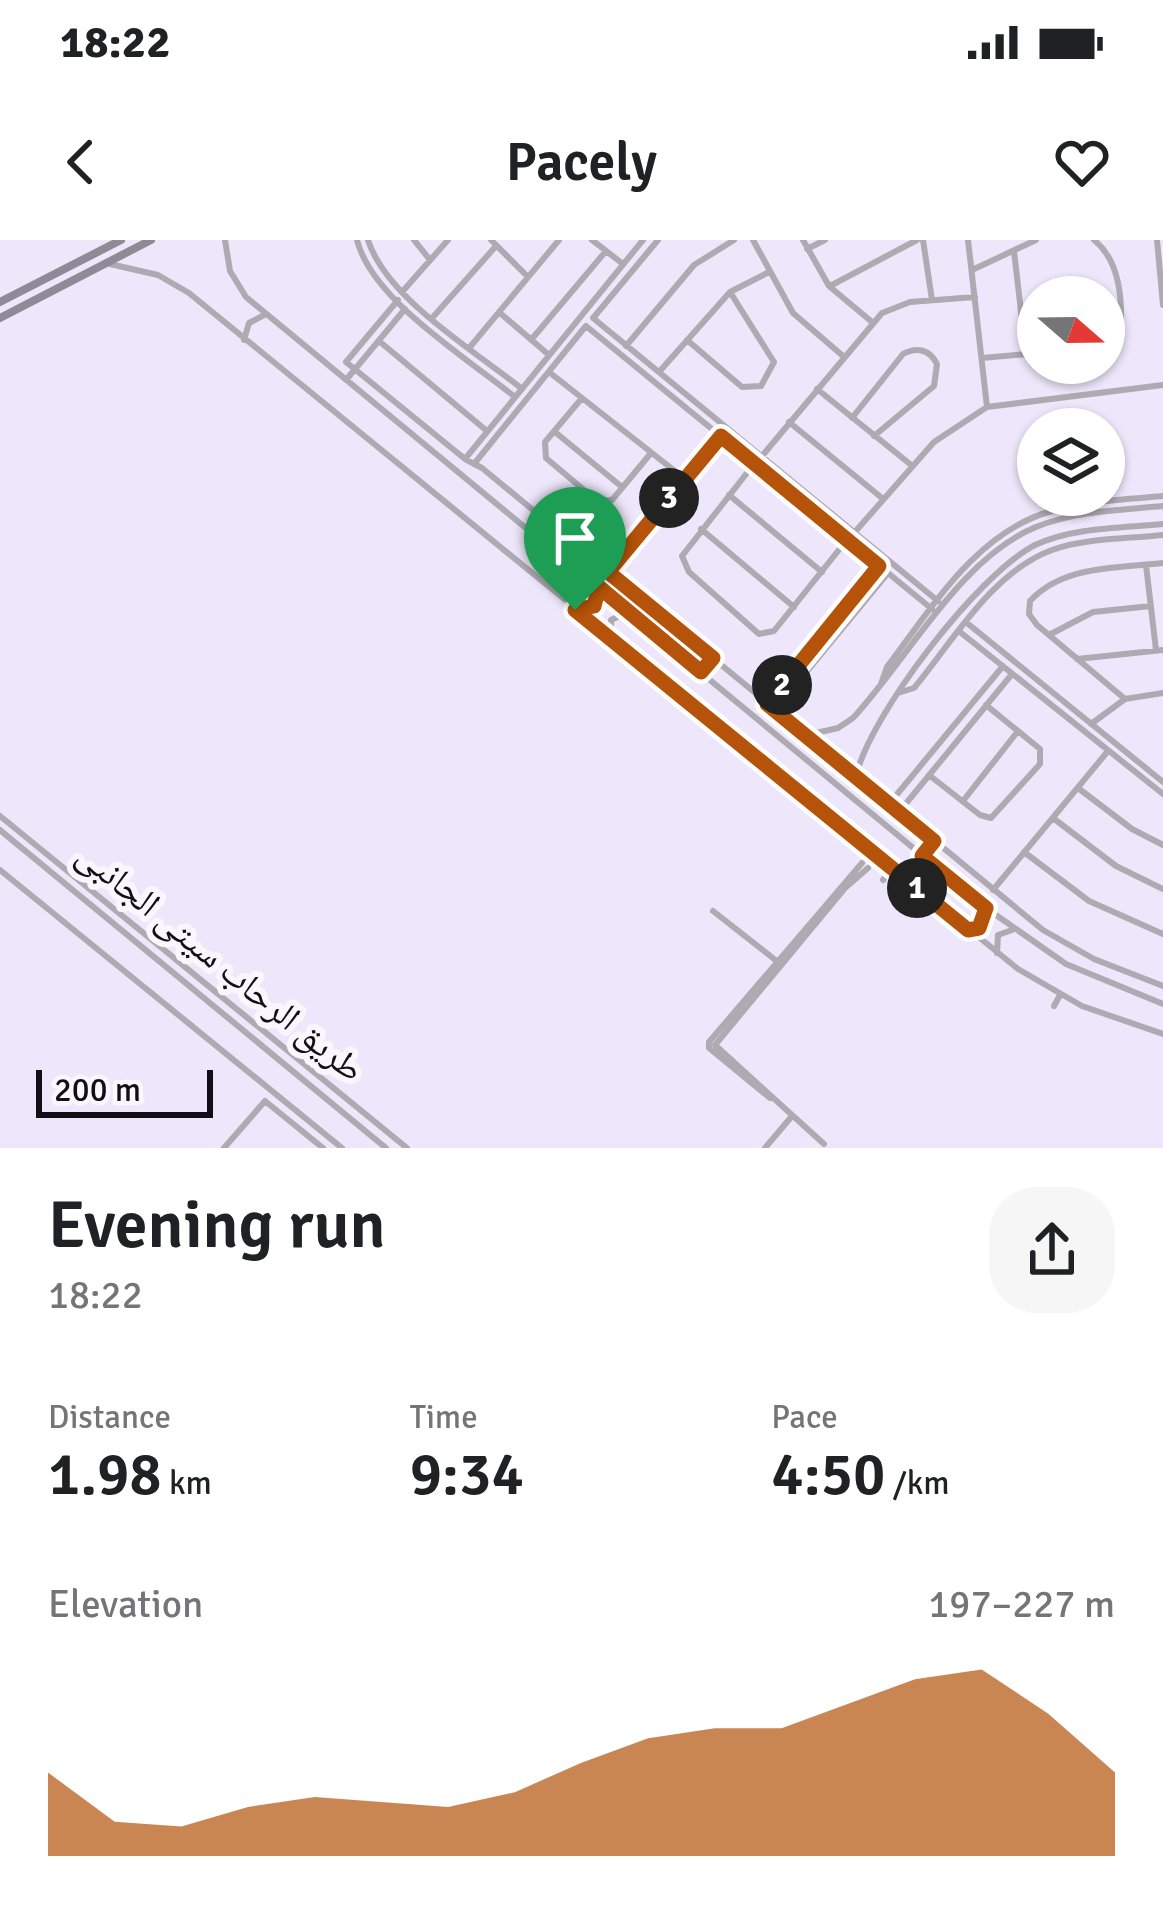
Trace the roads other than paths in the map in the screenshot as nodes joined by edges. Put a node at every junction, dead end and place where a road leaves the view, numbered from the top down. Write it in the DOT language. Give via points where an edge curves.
graph roads {
  1 [pos="121,240"];
  2 [pos="151,240"];
  3 [pos="226,240"];
  4 [pos="356,240"];
  5 [pos="368,240"];
  6 [pos="414,240"];
  7 [pos="448,240"];
  8 [pos="557,240"];
  9 [pos="592,240"];
  10 [pos="643,240"];
  11 [pos="658,240"];
  12 [pos="734,240"];
  13 [pos="753,240"];
  14 [pos="825,240"];
  15 [pos="920,240"];
  16 [pos="968,240"];
  17 [pos="1036,240"];
  18 [pos="1094,240"];
  19 [pos="1157,240"];
  20 [pos="494,243"];
  21 [pos="805,244"];
  22 [pos="606,251"];
  23 [pos="1014,251"];
  24 [pos="82,260"];
  25 [pos="430,260"];
  26 [pos="106,264"];
  27 [pos="623,264"];
  28 [pos="972,270"];
  29 [pos="769,272"];
  30 [pos="88,273"];
  31 [pos="1117,276"];
  32 [pos="528,277"];
  33 [pos="1017,278"];
  34 [pos="829,286"];
  35 [pos="603,290"];
  36 [pos="730,292"];
  37 [pos="400,296"];
  38 [pos="611,296"];
  39 [pos="975,297"];
  40 [pos="932,300"];
  41 [pos="0,302"];
  42 [pos="1163,305"];
  43 [pos="406,308"];
  44 [pos="499,312"];
  45 [pos="266,314"];
  46 [pos="433,317"];
  47 [pos="0,318"];
  48 [pos="593,318"];
  49 [pos="872,322"];
  50 [pos="586,326"];
  51 [pos="604,327"];
  52 [pos="597,336"];
  53 [pos="531,340"];
  54 [pos="687,340"];
  55 [pos="379,341"];
  56 [pos="244,342"];
  57 [pos="626,346"];
  58 [pos="470,347"];
  59 [pos="549,356"];
  60 [pos="844,356"];
  61 [pos="1017,356"];
  62 [pos="982,358"];
  63 [pos="346,362"];
  64 [pos="355,370"];
  65 [pos="337,372"];
  66 [pos="549,372"];
  67 [pos="659,372"];
  68 [pos="346,380"];
  69 [pos="1163,385"];
  70 [pos="817,388"];
  71 [pos="522,389"];
  72 [pos="515,397"];
  73 [pos="582,398"];
  74 [pos="987,407"];
  75 [pos="852,418"];
  76 [pos="790,422"];
  77 [pos="554,431"];
  78 [pos="484,435"];
  79 [pos="721,436"];
  80 [pos="874,436"];
  81 [pos="490,445"];
  82 [pos="372,446"];
  83 [pos="651,452"];
  84 [pos="365,455"];
  85 [pos="762,457"];
  86 [pos="464,459"];
  87 [pos="474,464"];
  88 [pos="754,464"];
  89 [pos="910,464"];
  90 [pos="685,479"];
  91 [pos="622,488"];
  92 [pos="804,491"];
  93 [pos="729,495"];
  94 [pos="1163,496"];
  95 [pos="797,499"];
  96 [pos="882,499"];
  97 [pos="1125,501"];
  98 [pos="1163,506"];
  99 [pos="1125,510"];
  100 [pos="1128,510"];
  101 [pos="1041,516"];
  102 [pos="1054,516"];
  103 [pos="1081,516"];
  104 [pos="1107,516"];
  105 [pos="1056,520"];
  106 [pos="1163,524"];
  107 [pos="1129,528"];
  108 [pos="701,530"];
  109 [pos="1110,530"];
  110 [pos="854,532"];
  111 [pos="1163,535"];
  112 [pos="848,540"];
  113 [pos="1163,562"];
  114 [pos="1146,565"];
  115 [pos="879,566"];
  116 [pos="608,572"];
  117 [pos="822,572"];
  118 [pos="888,573"];
  119 [pos="965,575"];
  120 [pos="984,586"];
  121 [pos="599,587"];
  122 [pos="921,593"];
  123 [pos="992,594"];
  124 [pos="935,605"];
  125 [pos="1151,606"];
  126 [pos="794,607"];
  127 [pos="575,610"];
  128 [pos="629,613"];
  129 [pos="588,621"];
  130 [pos="967,623"];
  131 [pos="581,629"];
  132 [pos="960,632"];
  133 [pos="980,634"];
  134 [pos="1049,635"];
  135 [pos="612,640"];
  136 [pos="973,642"];
  137 [pos="1160,650"];
  138 [pos="713,658"];
  139 [pos="1077,659"];
  140 [pos="1003,666"];
  141 [pos="701,672"];
  142 [pos="1012,674"];
  143 [pos="881,686"];
  144 [pos="898,693"];
  145 [pos="1163,693"];
  146 [pos="1125,698"];
  147 [pos="1060,699"];
  148 [pos="767,704"];
  149 [pos="865,705"];
  150 [pos="986,705"];
  151 [pos="1053,707"];
  152 [pos="775,710"];
  153 [pos="879,716"];
  154 [pos="1091,724"];
  155 [pos="1018,731"];
  156 [pos="806,735"];
  157 [pos="1108,752"];
  158 [pos="929,775"];
  159 [pos="856,776"];
  160 [pos="1163,782"];
  161 [pos="1078,788"];
  162 [pos="1163,794"];
  163 [pos="963,802"];
  164 [pos="889,804"];
  165 [pos="898,812"];
  166 [pos="0,816"];
  167 [pos="1052,818"];
  168 [pos="0,830"];
  169 [pos="934,841"];
  170 [pos="1163,845"];
  171 [pos="1024,852"];
  172 [pos="922,856"];
  173 [pos="865,865"];
  174 [pos="892,869"];
  175 [pos="0,870"];
  176 [pos="883,880"];
  177 [pos="1163,889"];
  178 [pos="993,890"];
  179 [pos="986,908"];
  180 [pos="712,911"];
  181 [pos="968,930"];
  182 [pos="1015,931"];
  183 [pos="1163,934"];
  184 [pos="997,953"];
  185 [pos="779,963"];
  186 [pos="1163,986"];
  187 [pos="1060,995"];
  188 [pos="1163,1004"];
  189 [pos="1054,1006"];
  190 [pos="1163,1034"];
  191 [pos="792,1116"];
  192 [pos="824,1144"];
  193 [pos="224,1148"];
  194 [pos="323,1148"];
  195 [pos="340,1148"];
  196 [pos="386,1148"];
  197 [pos="407,1148"];
  198 [pos="765,1148"];
  1 -- 24 [label="main road"];
  2 -- 26 [label="main road"];
  3 -- 45 [label="street" via="234,280"];
  4 -- 37 [label="street" via="373,277"];
  5 -- 37 [label="street"];
  6 -- 25 [label="street"];
  7 -- 25 [label="street"];
  8 -- 32 [label="street"];
  9 -- 22 [label="street"];
  10 -- 27 [label="street"];
  11 -- 38 [label="street"];
  12 -- 57 [label="street" via="694,266"];
  13 -- 29 [label="street"];
  14 -- 21 [label="street"];
  15 -- 34 [label="street"];
  15 -- 40 [label="street"];
  16 -- 28 [label="street"];
  17 -- 23 [label="street"];
  18 -- 31 [label="street"];
  19 -- 42 [label="street"];
  20 -- 32 [label="street"];
  20 -- 46 [label="street"];
  21 -- 34 [label="street"];
  22 -- 27 [label="street"];
  22 -- 53 [label="street"];
  23 -- 28 [label="street"];
  23 -- 33 [label="street"];
  24 -- 30 [label="main road"];
  24 -- 41 [label="main road"];
  25 -- 37 [label="street"];
  26 -- 30 [label="main road"];
  26 -- 56 [label="street" via="174,283"];
  27 -- 35 [label="street"];
  28 -- 39 [label="street"];
  29 -- 36 [label="street"];
  29 -- 60 [label="street" via="793,313"];
  30 -- 47 [label="main road"];
  32 -- 44 [label="street"];
  34 -- 49 [label="street"];
  35 -- 38 [label="street"];
  35 -- 59 [label="street"];
  36 -- 54 [label="street"];
  36 -- 54 [label="street" via="774,362 760,386 742,387"];
  37 -- 43 [label="street"];
  37 -- 46 [label="street"];
  37 -- 63 [label="street"];
  38 -- 48 [label="street"];
  39 -- 40 [label="street"];
  39 -- 62 [label="street"];
  40 -- 49 [label="street" via="896,305"];
  43 -- 55 [label="street"];
  43 -- 72 [label="street"];
  44 -- 53 [label="street"];
  44 -- 58 [label="street"];
  45 -- 56 [label="street" via="249,323"];
  45 -- 65 [label="street"];
  46 -- 58 [label="street"];
  48 -- 50 [label="street"];
  48 -- 51 [label="street"];
  49 -- 60 [label="street"];
  50 -- 52 [label="street"];
  50 -- 66 [label="street"];
  51 -- 52 [label="street"];
  51 -- 57 [label="street"];
  52 -- 79 [label="street"];
  53 -- 59 [label="street"];
  54 -- 67 [label="street"];
  55 -- 64 [label="street"];
  55 -- 78 [label="street"];
  56 -- 82 [label="street"];
  57 -- 67 [label="street"];
  58 -- 71 [label="street"];
  59 -- 71 [label="street"];
  60 -- 70 [label="street"];
  61 -- 62 [label="street"];
  62 -- 74 [label="street"];
  63 -- 64 [label="street"];
  63 -- 65 [label="street"];
  64 -- 68 [label="street"];
  64 -- 86 [label="street"];
  65 -- 68 [label="street"];
  66 -- 73 [label="street"];
  66 -- 81 [label="street"];
  67 -- 85 [label="street"];
  68 -- 121 [label="street"];
  69 -- 74 [label="street"];
  70 -- 75 [label="street"];
  70 -- 76 [label="street"];
  71 -- 72 [label="street"];
  72 -- 78 [label="street"];
  73 -- 77 [label="street"];
  73 -- 83 [label="street"];
  74 -- 89 [label="street"];
  75 -- 80 [label="street"];
  75 -- 80 [label="street" via="903,354 928,352 938,364 934,386"];
  76 -- 85 [label="street"];
  76 -- 96 [label="street"];
  77 -- 91 [label="street"];
  77 -- 91 [label="street" via="546,458 584,490 604,503"];
  78 -- 81 [label="street"];
  78 -- 86 [label="street"];
  79 -- 88 [label="street"];
  79 -- 90 [label="street"];
  80 -- 89 [label="street"];
  81 -- 87 [label="street"];
  82 -- 84 [label="street"];
  82 -- 127 [label="street"];
  83 -- 90 [label="street"];
  83 -- 91 [label="street"];
  85 -- 92 [label="street"];
  86 -- 87 [label="street"];
  87 -- 116 [label="street"];
  88 -- 93 [label="street"];
  88 -- 95 [label="street"];
  89 -- 96 [label="street"];
  90 -- 116 [label="street"];
  92 -- 95 [label="street"];
  92 -- 110 [label="street"];
  93 -- 108 [label="street"];
  93 -- 117 [label="street"];
  94 -- 97 [label="street"];
  95 -- 112 [label="street"];
  96 -- 110 [label="street"];
  98 -- 100 [label="street"];
  99 -- 100 [label="street"];
  100 -- 107 [label="street"];
  101 -- 119 [label="street" via="1001,535"];
  102 -- 105 [label="street"];
  103 -- 105 [label="street"];
  104 -- 109 [label="street"];
  105 -- 119 [label="street" via="1011,540"];
  106 -- 107 [label="street"];
  107 -- 109 [label="street"];
  108 -- 126 [label="street"];
  108 -- 126 [label="street" via="684,551 685,568 759,634 772,634"];
  109 -- 120 [label="street" via="1047,540"];
  110 -- 122 [label="street"];
  111 -- 123 [label="street" via="1051,550"];
  112 -- 115 [label="street"];
  112 -- 117 [label="street"];
  113 -- 114 [label="street"];
  114 -- 125 [label="street"];
  114 -- 134 [label="street" via="1050,584 1029,608"];
  115 -- 118 [label="street"];
  115 -- 148 [label="street"];
  116 -- 138 [label="street"];
  117 -- 126 [label="street"];
  118 -- 122 [label="street"];
  118 -- 152 [label="street"];
  119 -- 124 [label="street"];
  119 -- 143 [label="street"];
  120 -- 123 [label="street"];
  120 -- 144 [label="street"];
  121 -- 127 [label="street" via="594,606"];
  121 -- 128 [label="street"];
  122 -- 124 [label="street"];
  123 -- 130 [label="street"];
  124 -- 143 [label="street"];
  125 -- 134 [label="street" via="1094,612"];
  125 -- 137 [label="street"];
  127 -- 129 [label="street"];
  128 -- 135 [label="street" via="611,620"];
  128 -- 141 [label="street"];
  129 -- 131 [label="street"];
  129 -- 135 [label="street"];
  130 -- 132 [label="street"];
  130 -- 133 [label="street"];
  132 -- 136 [label="street"];
  132 -- 144 [label="street" via="914,688"];
  133 -- 136 [label="street"];
  133 -- 147 [label="street"];
  134 -- 139 [label="street"];
  135 -- 174 [label="street"];
  136 -- 140 [label="street"];
  137 -- 139 [label="street"];
  138 -- 141 [label="street"];
  138 -- 148 [label="street"];
  139 -- 146 [label="street"];
  140 -- 142 [label="street"];
  140 -- 164 [label="street"];
  141 -- 172 [label="street"];
  142 -- 150 [label="street"];
  142 -- 151 [label="street"];
  143 -- 149 [label="street"];
  144 -- 153 [label="street"];
  145 -- 146 [label="street"];
  146 -- 154 [label="street"];
  147 -- 151 [label="street"];
  147 -- 154 [label="street"];
  148 -- 152 [label="street"];
  149 -- 153 [label="street"];
  149 -- 156 [label="street" via="838,728"];
  150 -- 155 [label="street"];
  150 -- 158 [label="street"];
  151 -- 157 [label="street"];
  152 -- 156 [label="street"];
  153 -- 159 [label="street"];
  154 -- 160 [label="street"];
  155 -- 163 [label="street"];
  155 -- 163 [label="street" via="1041,752 1040,764 995,817"];
  156 -- 159 [label="street"];
  157 -- 161 [label="street"];
  157 -- 162 [label="street"];
  158 -- 163 [label="street"];
  158 -- 165 [label="street"];
  159 -- 164 [label="street"];
  161 -- 167 [label="street"];
  161 -- 170 [label="street"];
  164 -- 165 [label="street"];
  165 -- 169 [label="street"];
  166 -- 197 [label="street, طريق الرحاب سيتى الجانبى"];
  167 -- 171 [label="street"];
  167 -- 177 [label="street"];
  168 -- 196 [label="street"];
  169 -- 172 [label="street"];
  169 -- 178 [label="street"];
  171 -- 178 [label="street"];
  171 -- 183 [label="street" via="1089,901"];
  172 -- 179 [label="street"];
  173 -- 185 [label="street"];
  174 -- 176 [label="street"];
  174 -- 181 [label="street"];
  175 -- 195 [label="street"];
  178 -- 186 [label="street" via="1068,946"];
  179 -- 181 [label="street" via="983,924"];
  179 -- 182 [label="street"];
  180 -- 185 [label="street"];
  181 -- 184 [label="street"];
  182 -- 184 [label="street" via="998,935"];
  182 -- 188 [label="street" via="1094,979"];
  184 -- 187 [label="street"];
  185 -- 191 [label="street" via="716,1045"];
  187 -- 189 [label="street"];
  187 -- 190 [label="street"];
  191 -- 192 [label="street"];
  191 -- 198 [label="street"];
  193 -- 194 [label="street" via="265,1101"];
}
